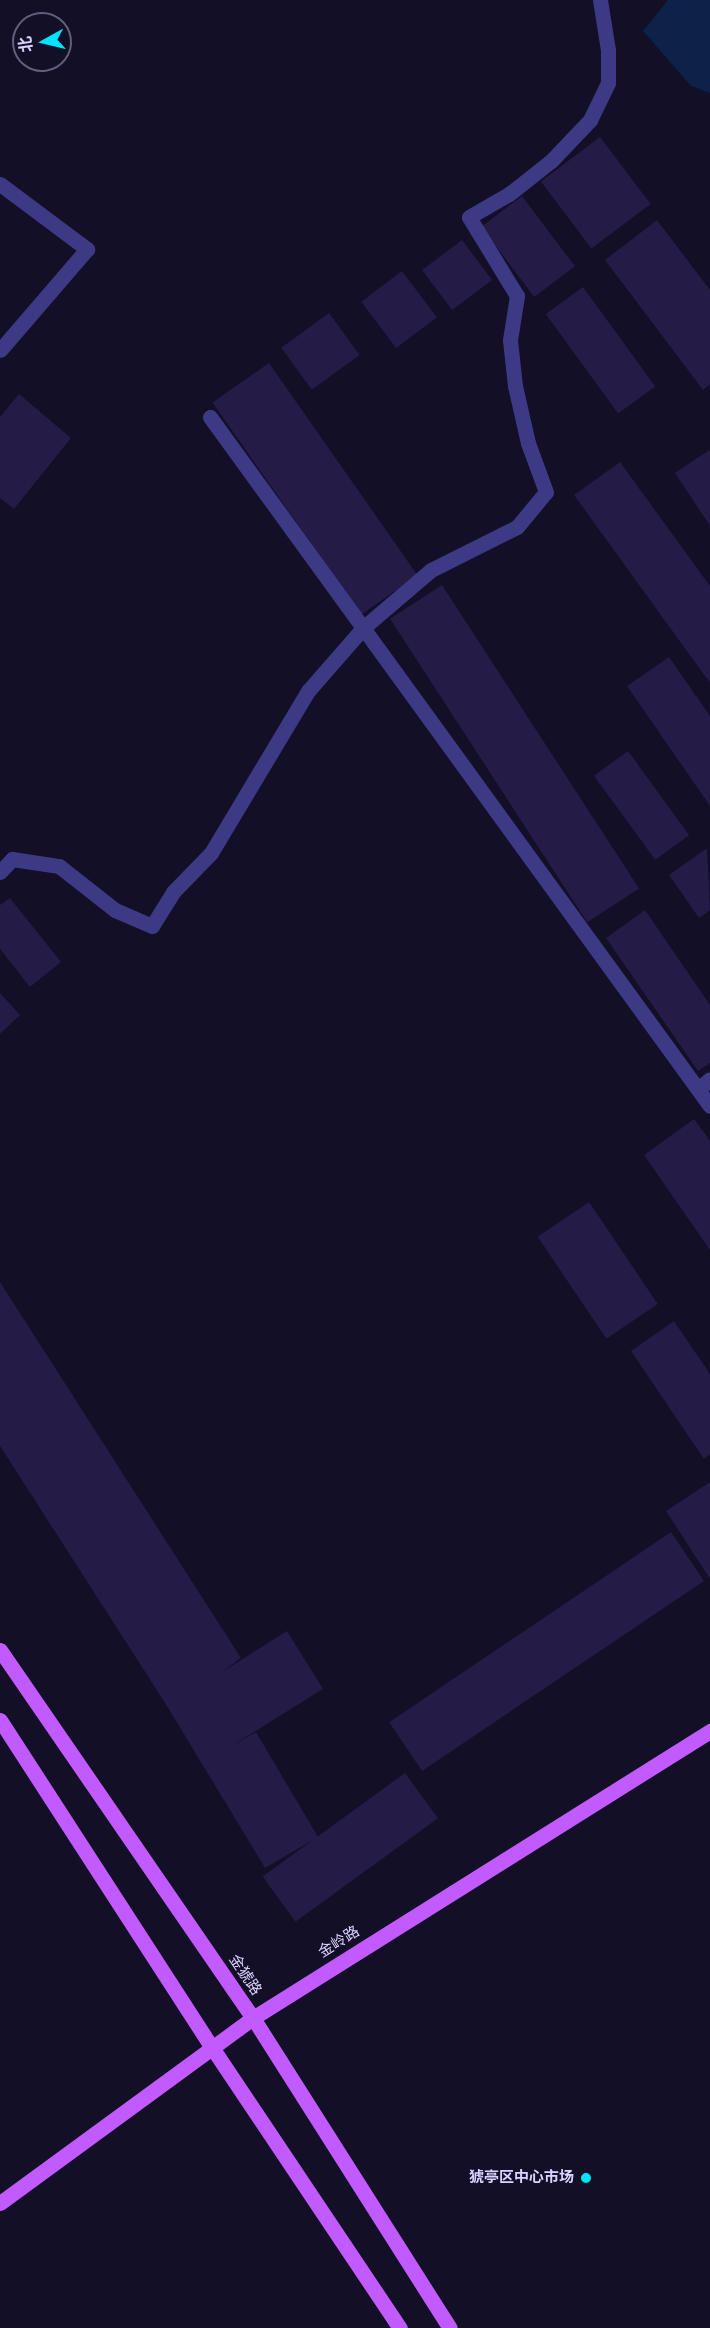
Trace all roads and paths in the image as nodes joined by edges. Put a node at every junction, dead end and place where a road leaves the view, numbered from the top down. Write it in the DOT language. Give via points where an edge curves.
graph roads {
  1 [pos="600,0"];
  2 [pos="0,184"];
  3 [pos="0,350"];
  4 [pos="210,417"];
  5 [pos="363,628"];
  6 [pos="0,872"];
  7 [pos="704,1084"];
  8 [pos="710,1106"];
  9 [pos="0,1650"];
  10 [pos="0,1720"];
  11 [pos="710,1731"];
  12 [pos="252,2018"];
  13 [pos="213,2049"];
  14 [pos="0,2203"];
  15 [pos="400,2328"];
  16 [pos="450,2328"];
  1 -- 5 [label="street" via="609,50 608,83 590,120 551,161 509,194 468,218 517,296 510,340 515,386 528,443 546,492 517,527 432,570"];
  2 -- 3 [label="street" via="87,249"];
  4 -- 5 [label="street"];
  5 -- 6 [label="street" via="308,691 211,854 174,892 152,926 115,910 59,866 12,859"];
  5 -- 7 [label="street"];
  7 -- 8 [label="street"];
  9 -- 12 [label="main road, 金猇路"];
  10 -- 13 [label="main road"];
  11 -- 12 [label="main road, 金岭路"];
  12 -- 13 [label="main road, 金岭路"];
  12 -- 16 [label="main road, 金猇路"];
  13 -- 14 [label="main road, 金岭路"];
  13 -- 15 [label="main road"];
}
